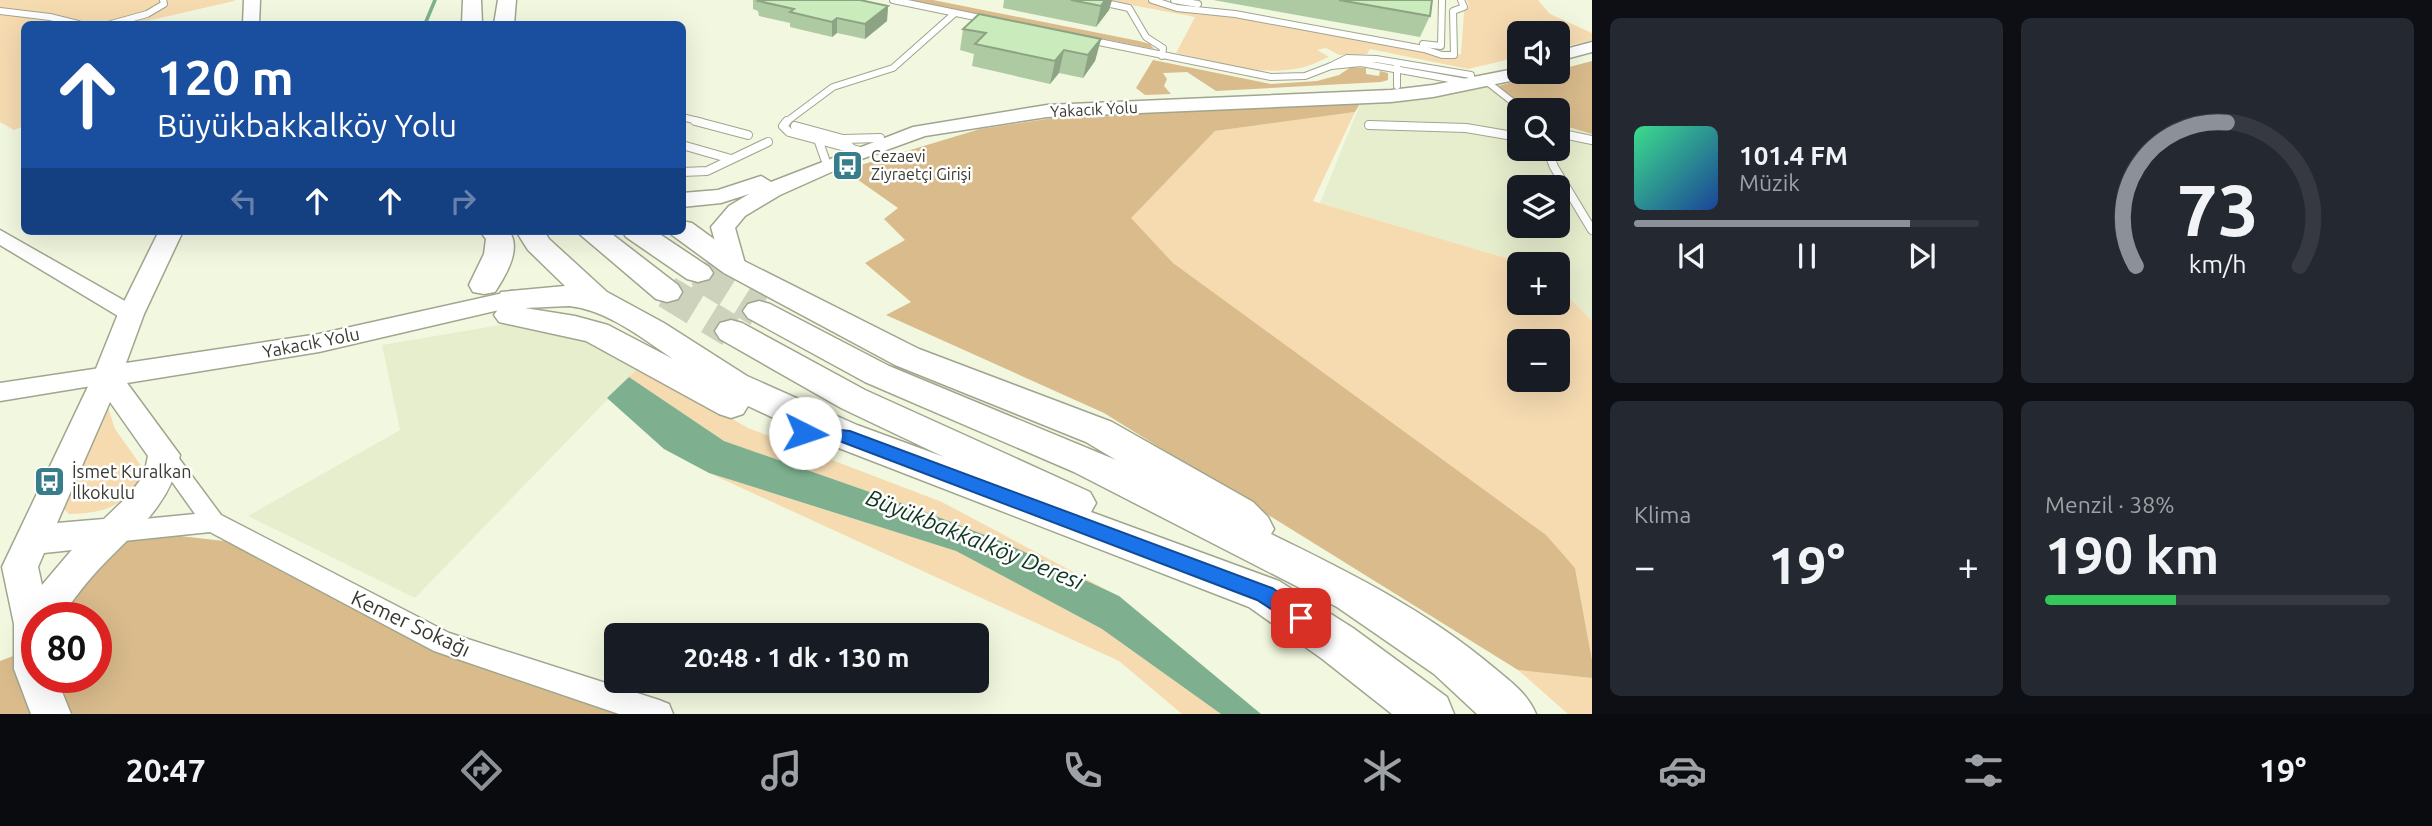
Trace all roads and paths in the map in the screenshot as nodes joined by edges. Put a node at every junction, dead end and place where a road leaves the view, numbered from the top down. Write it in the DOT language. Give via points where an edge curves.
graph roads {
  1 [pos="163,0"];
  2 [pos="252,0"];
  3 [pos="893,0"];
  4 [pos="1092,0"];
  5 [pos="1152,0"];
  6 [pos="1174,0"];
  7 [pos="1442,0"];
  8 [pos="1461,0"];
  9 [pos="0,11"];
  10 [pos="955,13"];
  11 [pos="992,20"];
  12 [pos="65,21"];
  13 [pos="121,21"];
  14 [pos="251,21"];
  15 [pos="1082,39"];
  16 [pos="1592,47"];
  17 [pos="1570,53"];
  18 [pos="1162,56"];
  19 [pos="1592,57"];
  20 [pos="1570,62"];
  21 [pos="1507,69"];
  22 [pos="1397,73"];
  23 [pos="1507,75"];
  24 [pos="1477,80"];
  25 [pos="1507,100"];
  26 [pos="686,118"];
  27 [pos="789,118"];
  28 [pos="1369,125"];
  29 [pos="1507,134"];
  30 [pos="748,135"];
  31 [pos="1570,135"];
  32 [pos="817,139"];
  33 [pos="1592,140"];
  34 [pos="768,142"];
  35 [pos="686,146"];
  36 [pos="857,147"];
  37 [pos="731,159"];
  38 [pos="825,159"];
  39 [pos="1551,161"];
  40 [pos="686,172"];
  41 [pos="686,200"];
  42 [pos="1592,230"];
  43 [pos="686,232"];
  44 [pos="169,235"];
  45 [pos="497,235"];
  46 [pos="595,235"];
  47 [pos="642,235"];
  48 [pos="0,236"];
  49 [pos="534,237"];
  50 [pos="734,267"];
  51 [pos="698,273"];
  52 [pos="484,285"];
  53 [pos="667,292"];
  54 [pos="596,299"];
  55 [pos="511,307"];
  56 [pos="131,314"];
  57 [pos="745,321"];
  58 [pos="653,330"];
  59 [pos="107,376"];
  60 [pos="0,392"];
  61 [pos="844,435"];
  62 [pos="164,455"];
  63 [pos="213,522"];
  64 [pos="113,532"];
  65 [pos="31,540"];
  66 [pos="1273,577"];
  67 [pos="31,602"];
  68 [pos="49,602"];
  69 [pos="43,693"];
  70 [pos="51,714"];
  71 [pos="659,714"];
  72 [pos="1430,714"];
  73 [pos="1512,714"];
  1 -- 13 [label="lane" via="152,12"];
  2 -- 14 [label="main road"];
  3 -- 10 [label="lane"];
  4 -- 18 [label="lane" via="1129,8 1146,37 1163,48"];
  5 -- 8 [label="lane" via="1448,56 1454,55 1453,11 1465,7"];
  6 -- 7 [label="lane" via="1438,47"];
  9 -- 12 [label="lane"];
  10 -- 11 [label="lane"];
  10 -- 27 [label="lane" via="893,68 833,87"];
  15 -- 18 [label="lane"];
  16 -- 17 [label="main road"];
  18 -- 22 [label="lane" via="1271,77 1305,76 1347,58"];
  19 -- 20 [label="main road"];
  21 -- 24 [label="main road, Yakacık Yolu"];
  22 -- 24 [label="lane"];
  22 -- 24 [label="main road, Yakacık Yolu"];
  22 -- 36 [label="main road, Yakacık Yolu" via="1019,106 957,115"];
  23 -- 24 [label="main road, Yakacık Yolu"];
  24 -- 25 [label="lane"];
  24 -- 36 [label="main road, Yakacık Yolu" via="1370,98 1047,111 920,131"];
  26 -- 30 [label="lane"];
  27 -- 32 [label="lane" via="785,130"];
  27 -- 36 [label="lane" via="792,125"];
  28 -- 29 [label="lane"];
  31 -- 33 [label="lane"];
  32 -- 36 [label="lane"];
  32 -- 38 [label="lane"];
  34 -- 37 [label="lane"];
  35 -- 37 [label="lane"];
  36 -- 38 [label="main road, Yakacık Yolu"];
  36 -- 50 [label="main road, Yakacık Yolu" via="737,211 723,227"];
  37 -- 40 [label="lane" via="702,172"];
  38 -- 41 [label="main road, Yakacık Yolu" via="720,196"];
  39 -- 42 [label="lane"];
  43 -- 50 [label="highway"];
  44 -- 56 [label="main road"];
  45 -- 52 [label="highway" via="499,254"];
  46 -- 53 [label="highway"];
  47 -- 51 [label="highway"];
  48 -- 56 [label="street"];
  49 -- 54 [label="highway"];
  49 -- 55 [label="highway" via="530,267"];
  50 -- 58 [label="highway" via="749,285 752,297 739,318 714,332 683,335"];
  50 -- 66 [label="highway" via="907,356 1099,432 1239,513"];
  54 -- 55 [label="highway" via="569,296"];
  54 -- 58 [label="highway"];
  55 -- 59 [label="main road, Yakacık Yolu"];
  55 -- 61 [label="highway" via="533,321 578,325 597,333 762,421 805,433"];
  56 -- 59 [label="main road"];
  57 -- 66 [label="highway" via="853,399"];
  58 -- 61 [label="highway" via="735,385"];
  59 -- 60 [label="street"];
  59 -- 62 [label="main road, Kemer Sokağı"];
  59 -- 65 [label="main road"];
  61 -- 66 [label="highway"];
  62 -- 63 [label="street, Kemer Sokağı"];
  62 -- 64 [label="main road" via="159,479"];
  63 -- 64 [label="street"];
  63 -- 71 [label="street, Kemer Sokağı" via="443,643"];
  64 -- 65 [label="main road"];
  64 -- 68 [label="main road"];
  65 -- 67 [label="main road" via="20,566"];
  66 -- 72 [label="highway" via="1337,643"];
  66 -- 73 [label="highway" via="1352,594 1450,659"];
  69 -- 70 [label="main road"];
}
